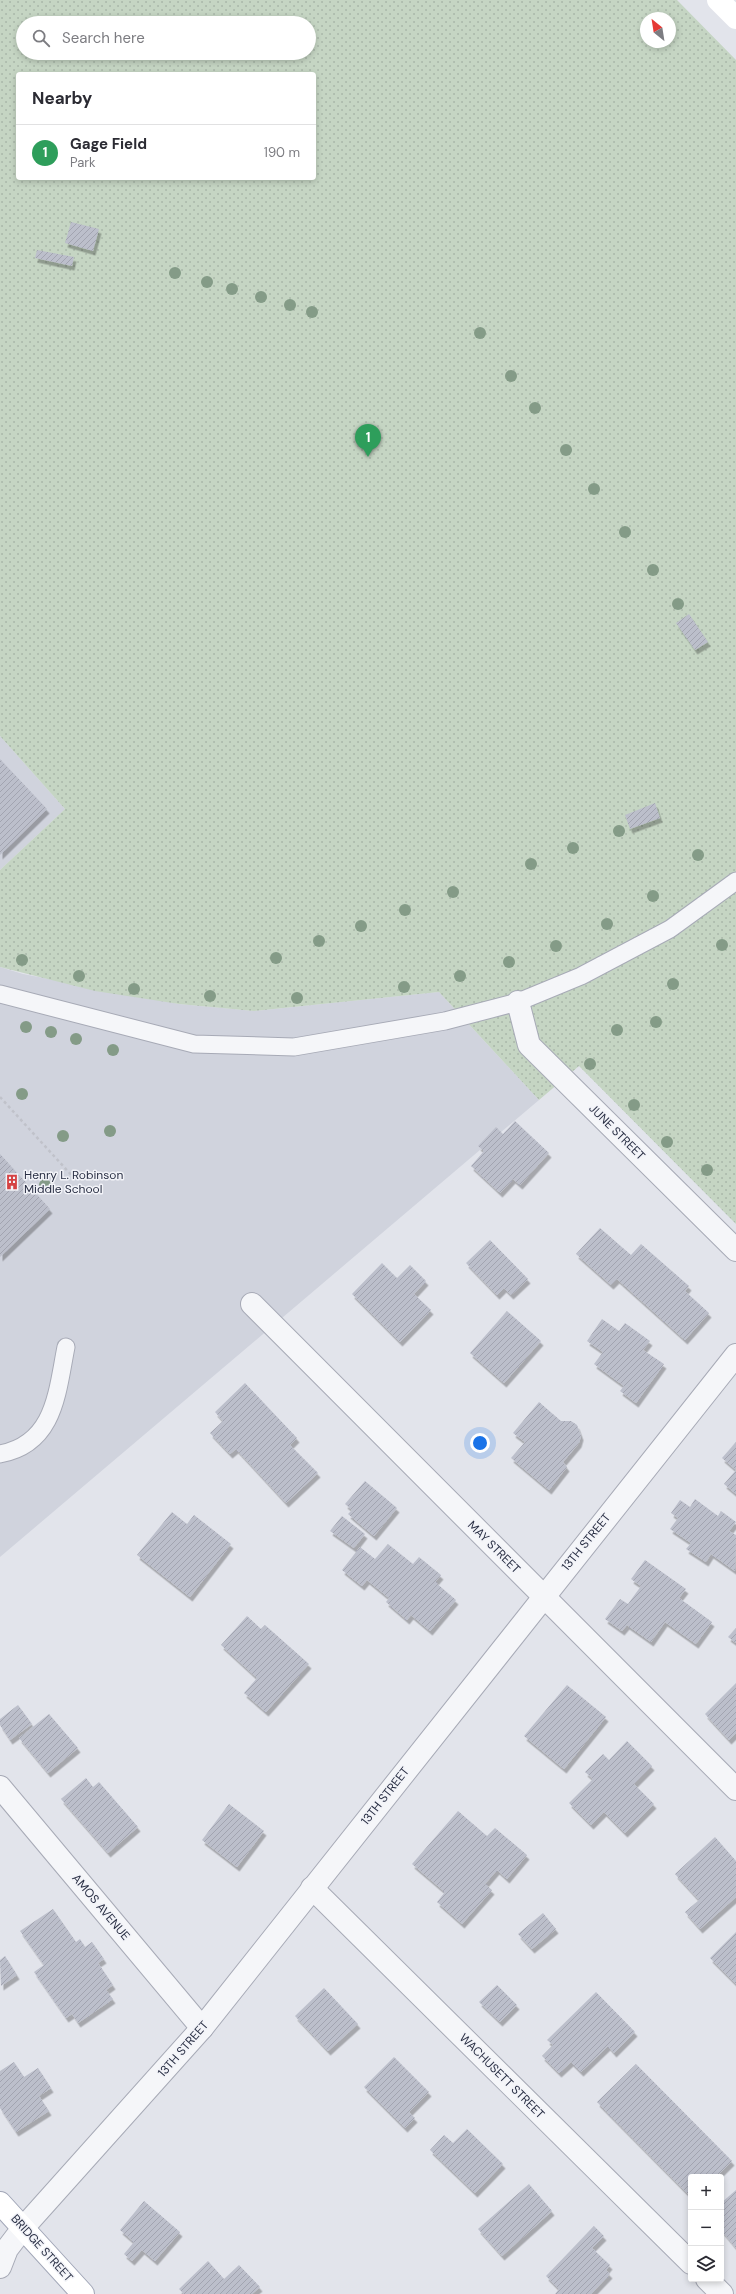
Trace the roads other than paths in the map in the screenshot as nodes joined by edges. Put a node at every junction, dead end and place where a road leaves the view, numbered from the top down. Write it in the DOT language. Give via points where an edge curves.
graph roads {
  1 [pos="718,0"];
  2 [pos="736,18"];
  3 [pos="736,882"];
  4 [pos="0,994"];
  5 [pos="518,1002"];
  6 [pos="736,1250"];
  7 [pos="252,1304"];
  8 [pos="66,1347"];
  9 [pos="736,1355"];
  10 [pos="0,1454"];
  11 [pos="543,1596"];
  12 [pos="0,1787"];
  13 [pos="736,1789"];
  14 [pos="312,1888"];
  15 [pos="202,2028"];
  16 [pos="0,2203"];
  17 [pos="23,2228"];
  18 [pos="688,2260"];
  19 [pos="0,2266"];
  20 [pos="710,2282"];
  21 [pos="83,2294"];
  22 [pos="722,2294"];
  1 -- 2 [label="main road"];
  3 -- 5 [label="lane" via="670,929 581,976"];
  4 -- 5 [label="lane" via="194,1044 294,1046 445,1021"];
  5 -- 6 [label="street, JUNE STREET" via="529,1045"];
  7 -- 11 [label="street, MAY STREET"];
  8 -- 10 [label="lane" via="54,1405 46,1426 31,1441 12,1452"];
  9 -- 11 [label="street, 13TH STREET"];
  11 -- 13 [label="street, MAY STREET"];
  11 -- 14 [label="street, 13TH STREET"];
  12 -- 15 [label="street, AMOS AVENUE"];
  14 -- 15 [label="street, 13TH STREET"];
  14 -- 18 [label="street, WACHUSETT STREET"];
  15 -- 17 [label="street, 13TH STREET"];
  16 -- 17 [label="main road, BRIDGE STREET"];
  17 -- 19 [label="street, 13TH STREET"];
  17 -- 21 [label="main road, BRIDGE STREET"];
  20 -- 22 [label="street"];
}
